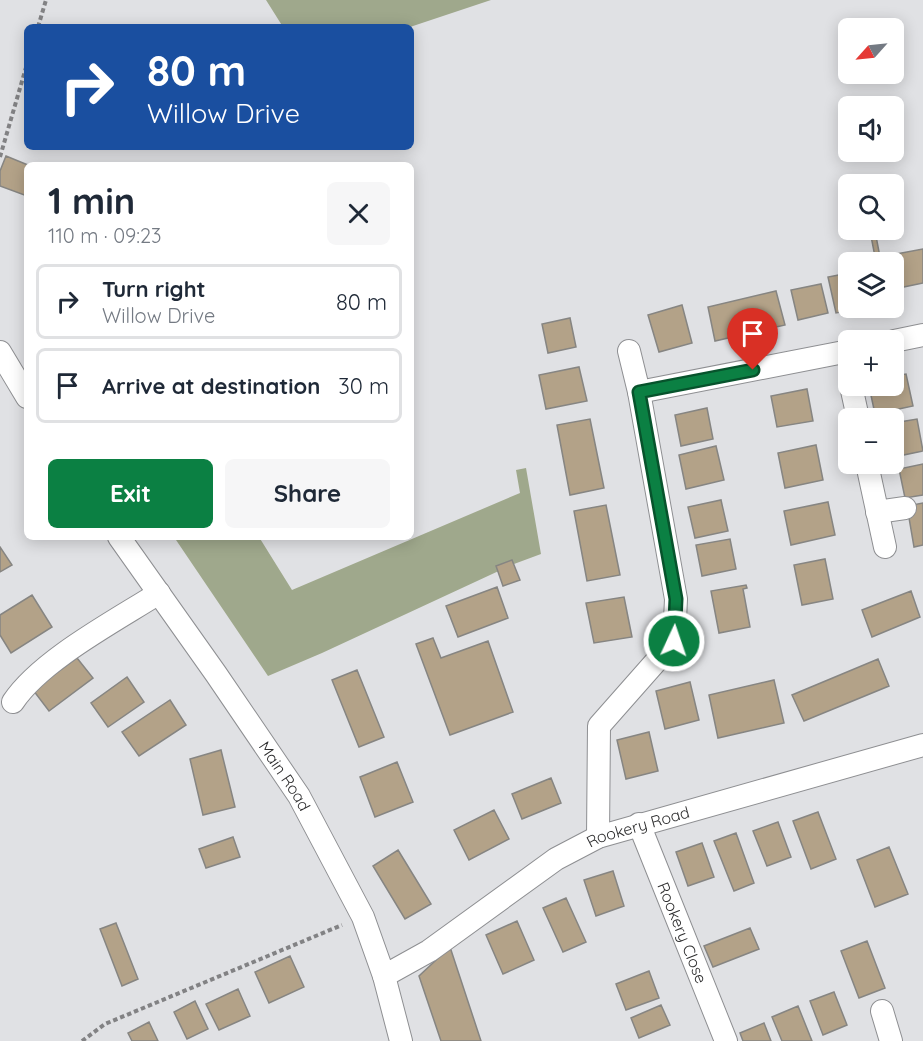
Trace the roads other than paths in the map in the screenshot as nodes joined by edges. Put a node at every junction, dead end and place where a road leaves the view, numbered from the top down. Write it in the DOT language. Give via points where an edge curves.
graph roads {
  1 [pos="923,335"];
  2 [pos="904,339"];
  3 [pos="629,351"];
  4 [pos="0,352"];
  5 [pos="838,353"];
  6 [pos="24,392"];
  7 [pos="639,392"];
  8 [pos="869,474"];
  9 [pos="905,508"];
  10 [pos="877,512"];
  11 [pos="121,540"];
  12 [pos="885,548"];
  13 [pos="159,593"];
  14 [pos="13,702"];
  15 [pos="923,745"];
  16 [pos="639,824"];
  17 [pos="598,837"];
  18 [pos="384,976"];
  19 [pos="882,1011"];
  20 [pos="401,1041"];
  21 [pos="726,1041"];
  22 [pos="891,1041"];
  1 -- 2 [label="street"];
  3 -- 7 [label="street"];
  4 -- 6 [label="street"];
  5 -- 7 [label="street"];
  7 -- 17 [label="street" via="676,599 674,641 599,726"];
  8 -- 10 [label="street"];
  9 -- 10 [label="street"];
  10 -- 12 [label="street"];
  11 -- 13 [label="street, Main Road"];
  13 -- 14 [label="street" via="63,655 23,687"];
  13 -- 18 [label="street, Main Road" via="299,796 363,917"];
  15 -- 16 [label="street, Rookery Road"];
  16 -- 17 [label="street, Rookery Road"];
  16 -- 21 [label="street, Rookery Close"];
  17 -- 18 [label="street, Rookery Road" via="555,859 429,951"];
  18 -- 20 [label="street, Main Road"];
  19 -- 22 [label="street"];
}
